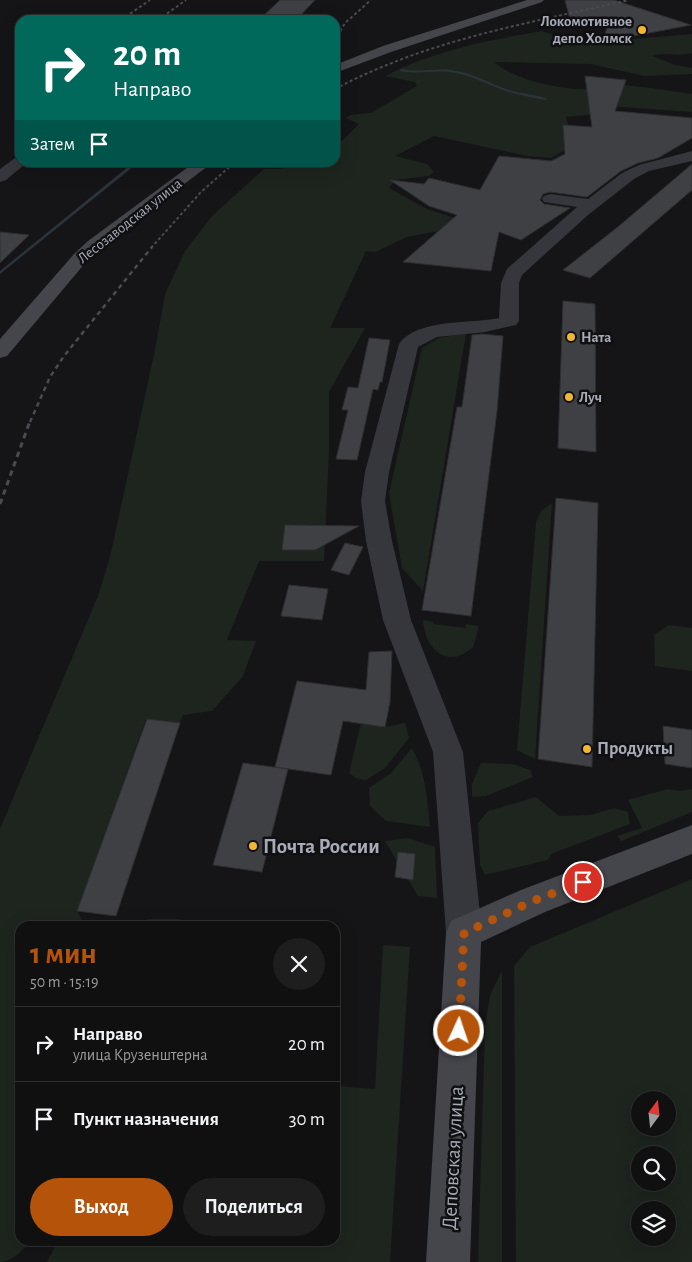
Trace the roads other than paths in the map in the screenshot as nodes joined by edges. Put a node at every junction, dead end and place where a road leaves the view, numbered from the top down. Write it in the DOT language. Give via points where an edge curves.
graph roads {
  1 [pos="538,0"];
  2 [pos="340,67"];
  3 [pos="692,156"];
  4 [pos="15,165"];
  5 [pos="199,167"];
  6 [pos="0,177"];
  7 [pos="550,199"];
  8 [pos="590,204"];
  9 [pos="0,352"];
  10 [pos="692,839"];
  11 [pos="464,933"];
  12 [pos="448,1262"];
  1 -- 2 [label="main road"];
  3 -- 8 [label="street" via="644,168"];
  4 -- 6 [label="street"];
  5 -- 9 [label="main road, Лесозаводская улица" via="94,245"];
  7 -- 8 [label="street"];
  8 -- 11 [label="street" via="513,273 509,321 482,327 445,329 420,335 409,344 377,472 373,500 397,620 448,752"];
  10 -- 11 [label="main road" via="533,901"];
  11 -- 12 [label="main road, Деповская улица"];
}
